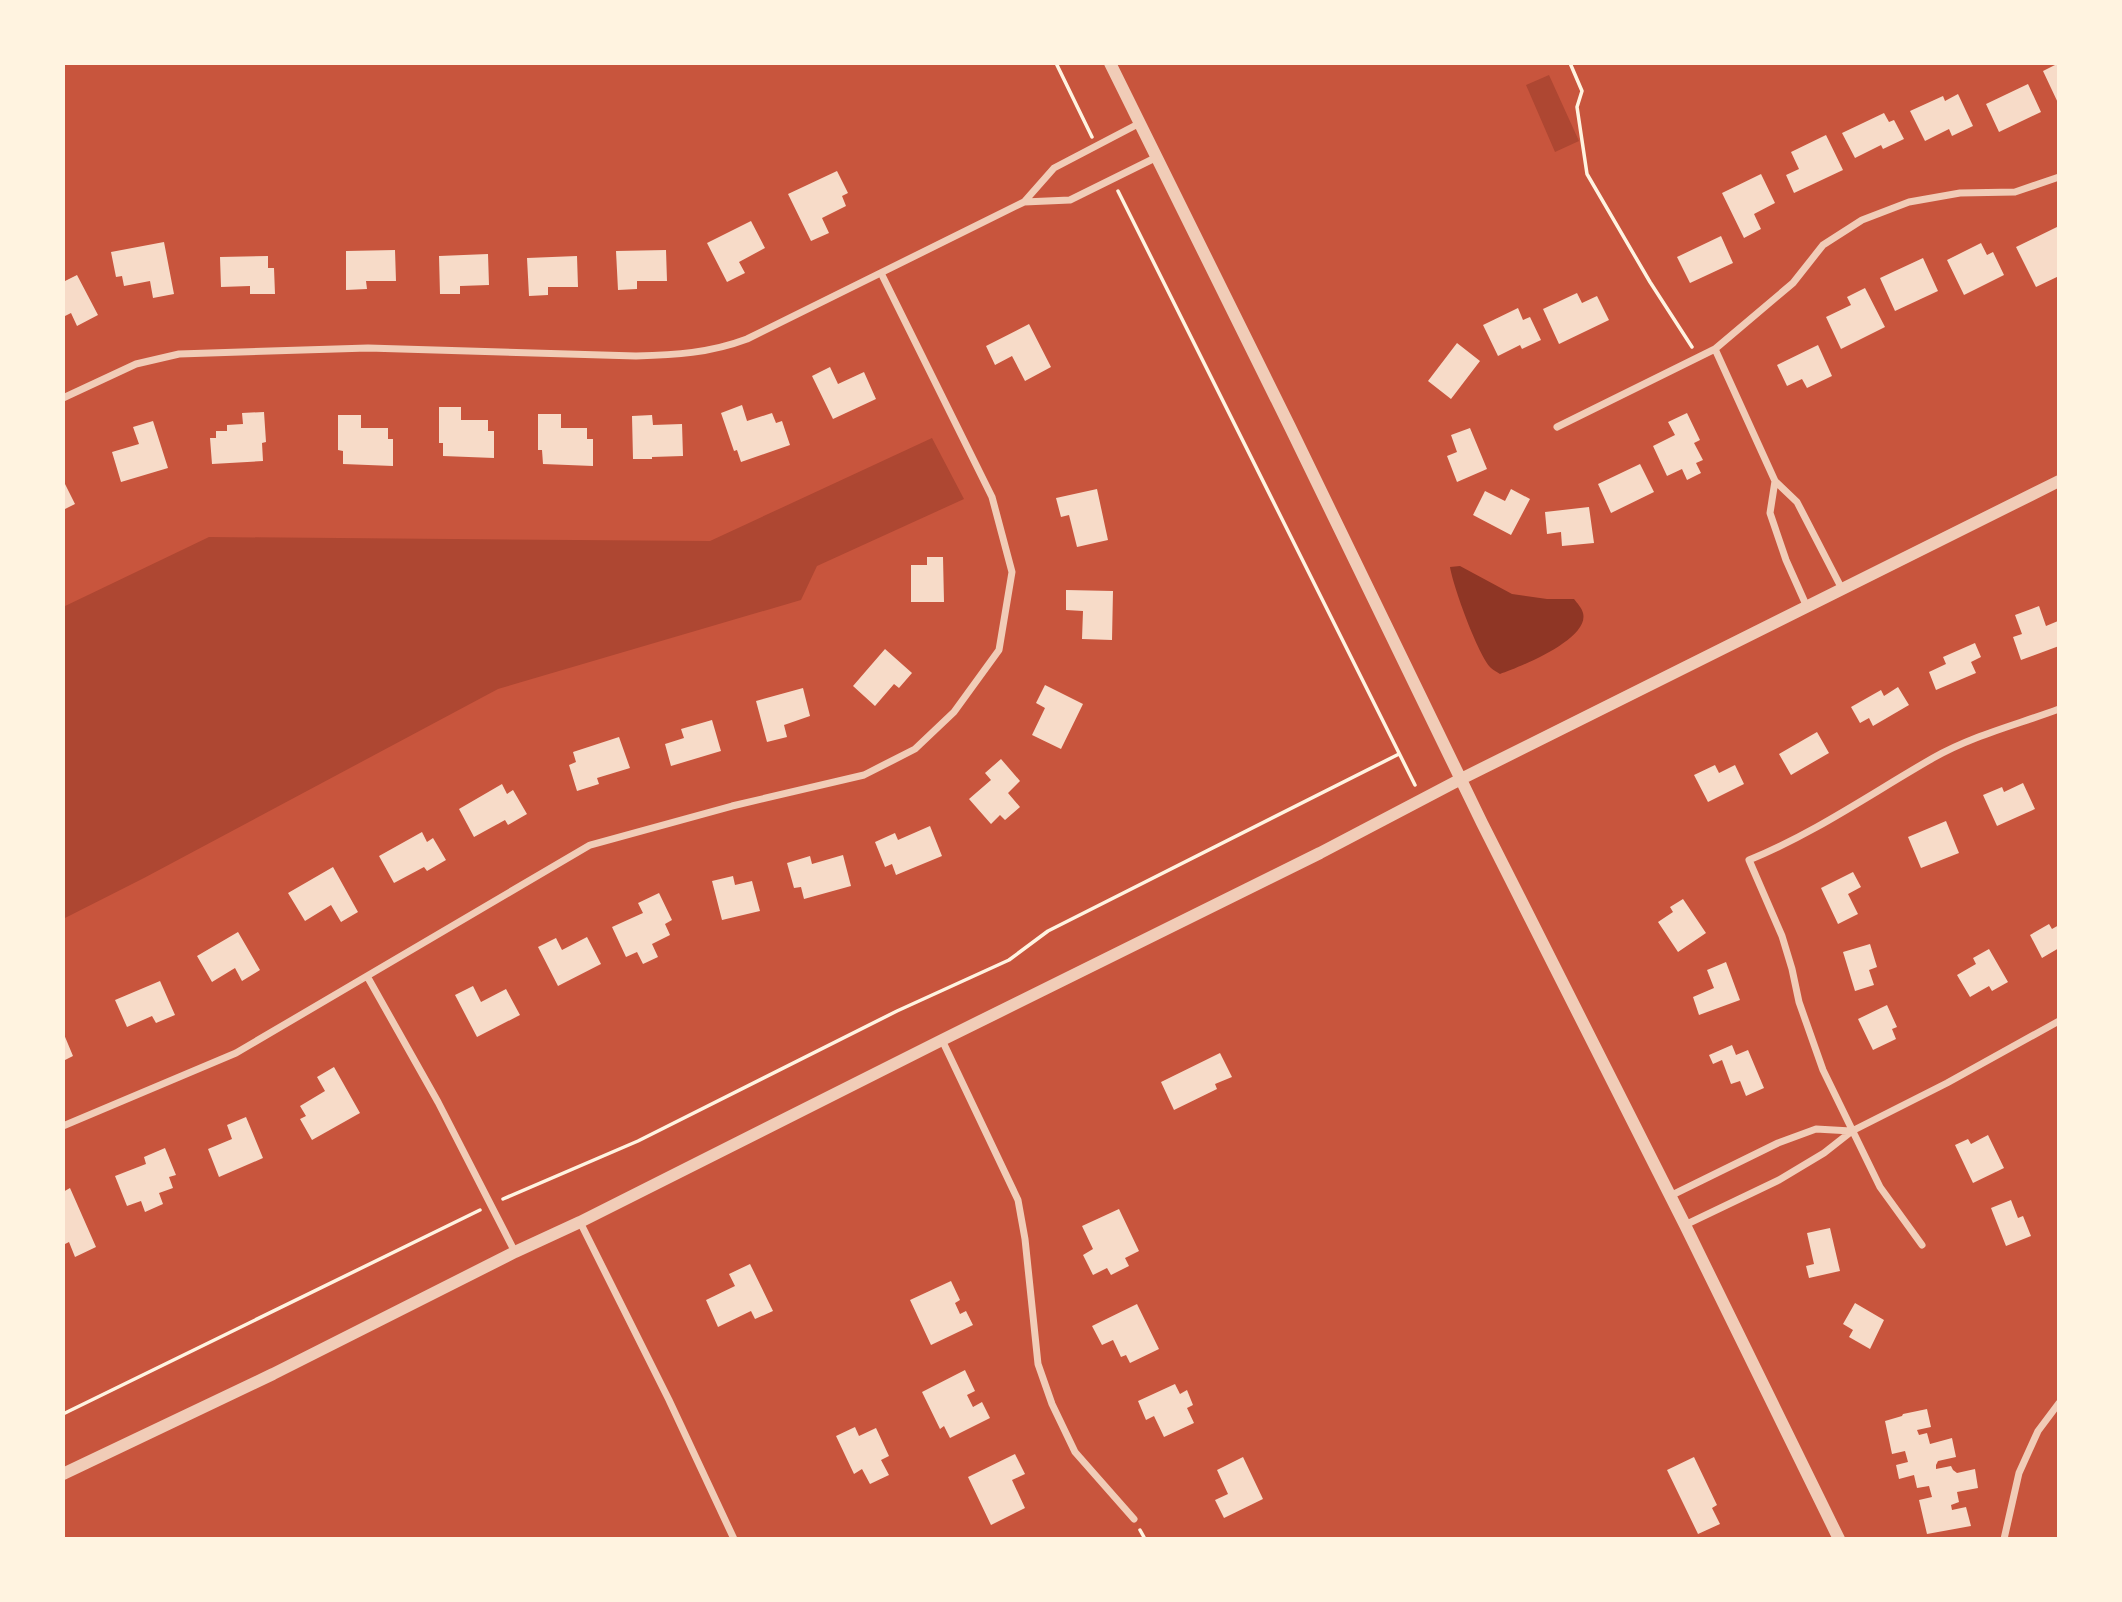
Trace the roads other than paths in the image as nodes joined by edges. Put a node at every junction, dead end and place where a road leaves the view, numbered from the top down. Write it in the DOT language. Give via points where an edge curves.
graph roads {
  1 [pos="1110,63"];
  2 [pos="1140,123"];
  3 [pos="1157,157"];
  4 [pos="2059,177"];
  5 [pos="1024,202"];
  6 [pos="881,273"];
  7 [pos="1716,349"];
  8 [pos="63,398"];
  9 [pos="1557,427"];
  10 [pos="1775,481"];
  11 [pos="2059,481"];
  12 [pos="1842,589"];
  13 [pos="1807,607"];
  14 [pos="2059,709"];
  15 [pos="1461,779"];
  16 [pos="367,976"];
  17 [pos="2059,1021"];
  18 [pos="942,1040"];
  19 [pos="63,1126"];
  20 [pos="1852,1130"];
  21 [pos="1670,1196"];
  22 [pos="580,1222"];
  23 [pos="1685,1225"];
  24 [pos="1922,1245"];
  25 [pos="514,1252"];
  26 [pos="2059,1403"];
  27 [pos="63,1474"];
  28 [pos="1134,1519"];
  29 [pos="734,1539"];
  30 [pos="1839,1539"];
  31 [pos="2004,1539"];
  1 -- 2 [label="street"];
  2 -- 3 [label="street"];
  2 -- 5 [label="street" via="1054,168"];
  3 -- 5 [label="street" via="1070,200"];
  3 -- 15 [label="street"];
  4 -- 7 [label="street" via="2015,192 1960,193 1909,202 1862,220 1824,245 1793,283"];
  5 -- 6 [label="street"];
  6 -- 8 [label="street" via="747,339 710,351 636,356 368,348 179,354 136,364"];
  6 -- 16 [label="street" via="992,497 1012,572 999,650 954,712 915,749 864,775 590,845"];
  7 -- 9 [label="street"];
  7 -- 10 [label="street"];
  10 -- 12 [label="street" via="1797,502"];
  10 -- 13 [label="street" via="1770,513"];
  11 -- 12 [label="street"];
  12 -- 13 [label="street"];
  13 -- 15 [label="street"];
  14 -- 20 [label="street" via="1977,736 1815,829 1749,860 1782,936 1823,1070"];
  15 -- 18 [label="street"];
  15 -- 21 [label="street"];
  16 -- 19 [label="street" via="236,1054"];
  16 -- 25 [label="street"];
  17 -- 20 [label="street"];
  18 -- 22 [label="street"];
  18 -- 28 [label="street" via="1018,1200 1038,1364 1052,1404 1075,1452"];
  20 -- 21 [label="street" via="1816,1129"];
  20 -- 23 [label="street" via="1790,1174"];
  20 -- 24 [label="street" via="1880,1187"];
  21 -- 23 [label="street"];
  22 -- 25 [label="street"];
  22 -- 29 [label="street"];
  23 -- 30 [label="street"];
  25 -- 27 [label="street"];
  26 -- 31 [label="street" via="2038,1431 2019,1472"];
}
